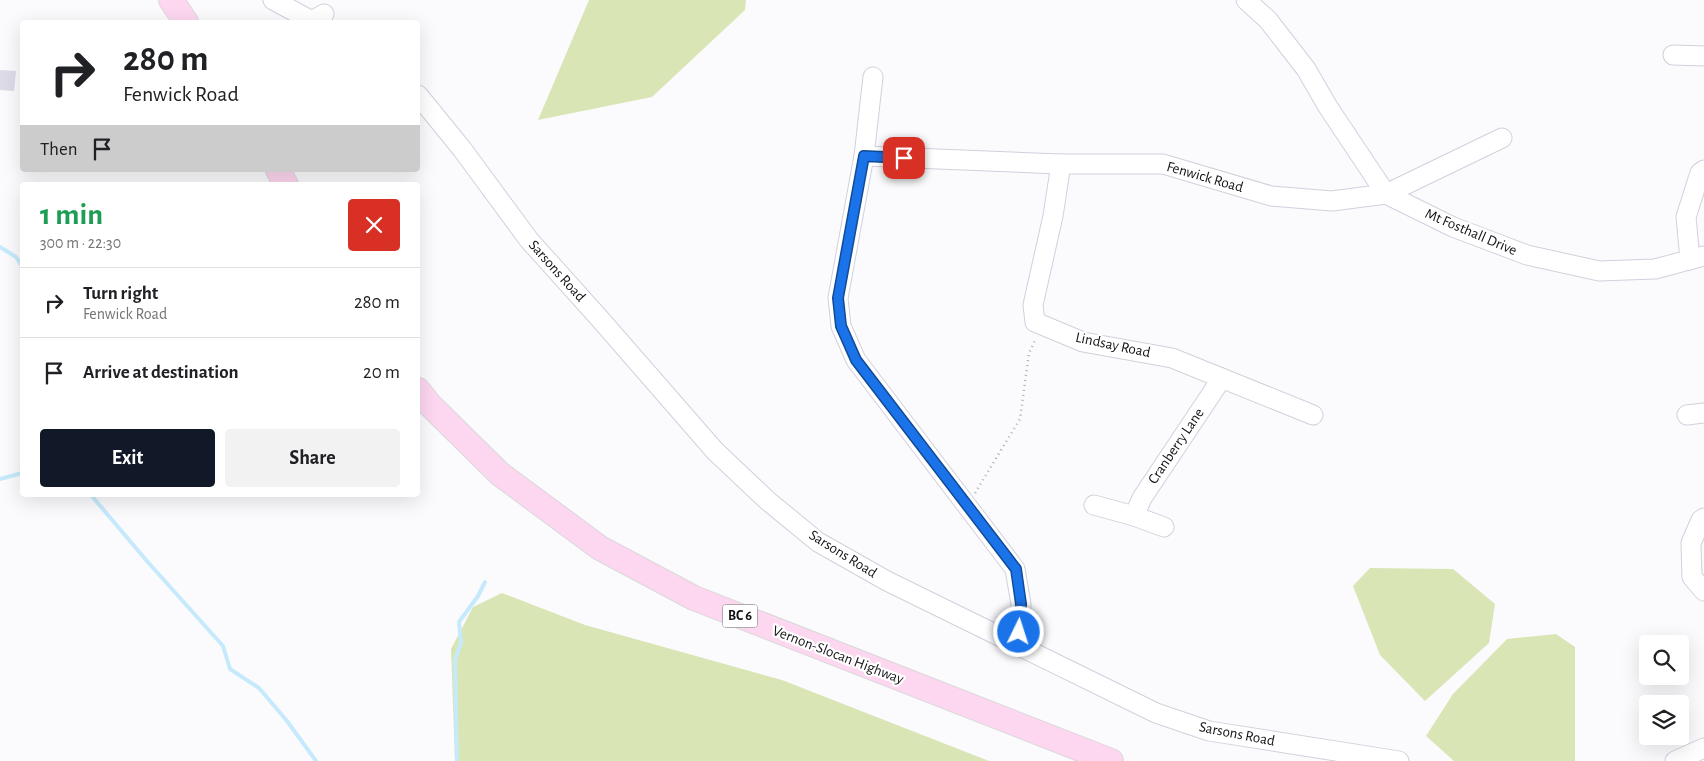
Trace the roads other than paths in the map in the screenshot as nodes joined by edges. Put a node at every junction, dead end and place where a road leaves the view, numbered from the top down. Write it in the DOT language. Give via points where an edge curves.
graph roads {
  1 [pos="171,0"];
  2 [pos="273,0"];
  3 [pos="1246,0"];
  4 [pos="324,12"];
  5 [pos="185,20"];
  6 [pos="310,20"];
  7 [pos="313,20"];
  8 [pos="1673,55"];
  9 [pos="1704,56"];
  10 [pos="873,77"];
  11 [pos="420,97"];
  12 [pos="1502,138"];
  13 [pos="864,156"];
  14 [pos="1061,164"];
  15 [pos="1704,170"];
  16 [pos="1386,194"];
  17 [pos="1697,258"];
  18 [pos="1222,378"];
  19 [pos="420,392"];
  20 [pos="1314,415"];
  21 [pos="1094,505"];
  22 [pos="1134,516"];
  23 [pos="1704,518"];
  24 [pos="1164,527"];
  25 [pos="1704,591"];
  26 [pos="1018,646"];
  27 [pos="1704,748"];
  28 [pos="1111,761"];
  29 [pos="1398,761"];
  30 [pos="1675,761"];
  1 -- 5 [label="main road"];
  2 -- 6 [label="street"];
  3 -- 16 [label="street" via="1268,20 1306,69"];
  4 -- 7 [label="street"];
  8 -- 9 [label="street"];
  10 -- 13 [label="street"];
  11 -- 26 [label="street, Sarsons Road" via="528,240 715,451 768,500 818,542 886,581"];
  12 -- 16 [label="street, Fenwick Road"];
  13 -- 14 [label="street, Fenwick Road"];
  13 -- 26 [label="street" via="838,298 841,326 856,360 1016,569 1021,604"];
  14 -- 16 [label="street, Fenwick Road" via="1163,164 1271,196 1332,201"];
  14 -- 18 [label="street, Lindsay Road" via="1033,305 1035,322 1083,342 1172,358"];
  15 -- 17 [label="street" via="1700,173 1686,217"];
  16 -- 17 [label="street, Mt Fosthall Drive" via="1453,227 1527,255 1599,271 1654,269"];
  18 -- 20 [label="street, Lindsay Road"];
  18 -- 22 [label="street, Cranberry Lane" via="1142,498"];
  19 -- 28 [label="main road, Vernon-Slocan Highway / BC 6" via="500,474 600,548 694,598"];
  21 -- 22 [label="street"];
  22 -- 24 [label="street"];
  23 -- 25 [label="street" via="1691,543 1692,577"];
  26 -- 29 [label="street, Sarsons Road" via="1156,713 1209,731"];
  27 -- 30 [label="street"];
}
